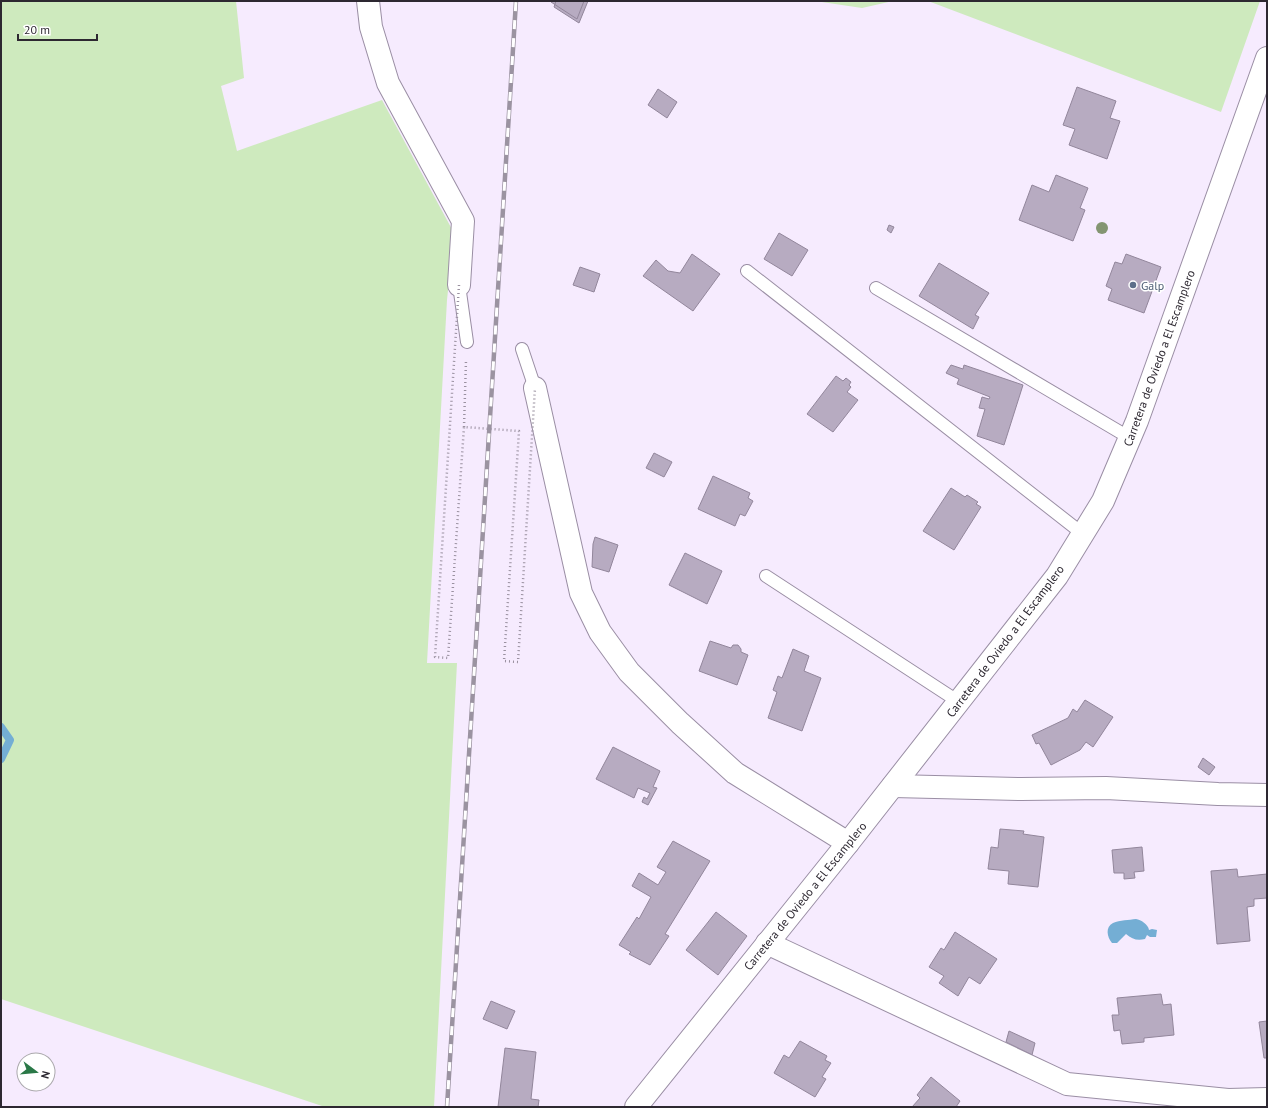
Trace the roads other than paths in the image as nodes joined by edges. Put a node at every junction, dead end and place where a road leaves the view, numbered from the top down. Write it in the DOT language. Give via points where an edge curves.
graph roads {
  1 [pos="368,1"];
  2 [pos="1267,58"];
  3 [pos="747,271"];
  4 [pos="459,286"];
  5 [pos="876,288"];
  6 [pos="466,342"];
  7 [pos="522,350"];
  8 [pos="535,388"];
  9 [pos="1130,438"];
  10 [pos="1083,534"];
  11 [pos="766,576"];
  12 [pos="959,702"];
  13 [pos="893,786"];
  14 [pos="1267,795"];
  15 [pos="848,843"];
  16 [pos="767,943"];
  17 [pos="1267,1099"];
  18 [pos="636,1107"];
  1 -- 4 [label="street" via="371,27 388,83 463,221"];
  2 -- 9 [label="street, Carretera de Oviedo a El Escamplero"];
  3 -- 10 [label="lane"];
  4 -- 6 [label="lane"];
  5 -- 9 [label="lane"];
  7 -- 8 [label="lane"];
  8 -- 15 [label="street" via="581,593 600,632 629,672 735,773"];
  9 -- 10 [label="street, Carretera de Oviedo a El Escamplero" via="1103,501"];
  10 -- 12 [label="street, Carretera de Oviedo a El Escamplero" via="1057,576"];
  11 -- 12 [label="lane"];
  12 -- 13 [label="street, Carretera de Oviedo a El Escamplero"];
  13 -- 14 [label="street" via="1106,788"];
  13 -- 15 [label="street, Carretera de Oviedo a El Escamplero"];
  15 -- 16 [label="street, Carretera de Oviedo a El Escamplero"];
  16 -- 17 [label="street" via="1067,1084 1228,1100"];
  16 -- 18 [label="street, Carretera de Oviedo a El Escamplero"];
}
